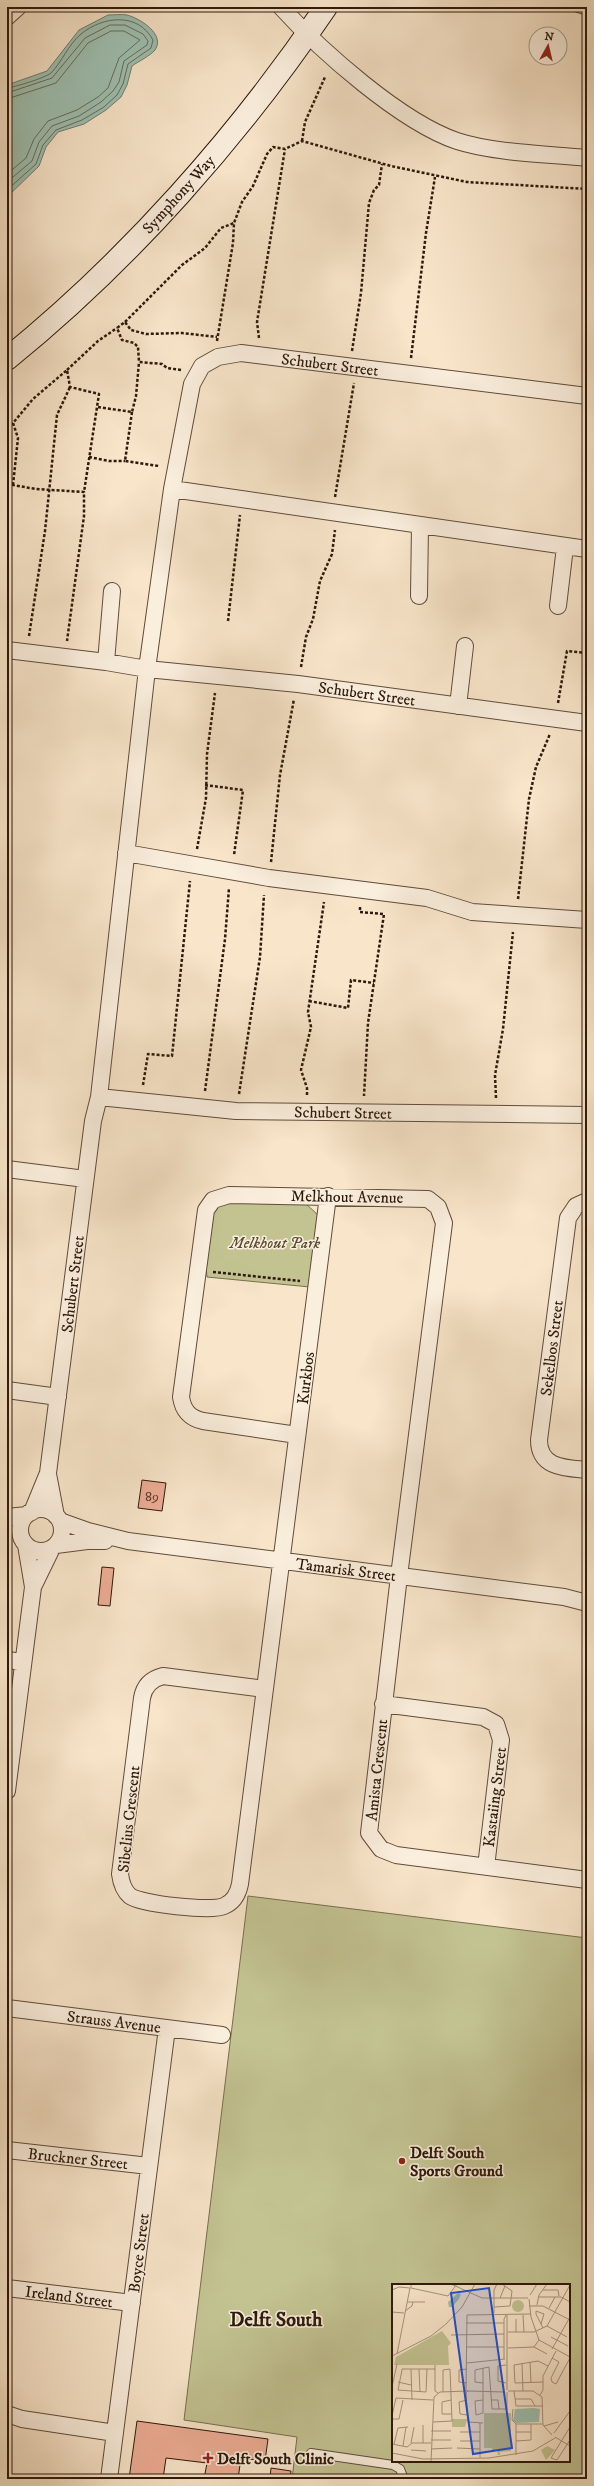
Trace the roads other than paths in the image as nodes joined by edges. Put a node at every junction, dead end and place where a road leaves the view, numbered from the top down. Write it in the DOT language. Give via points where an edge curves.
graph roads {
  1 [pos="18,7"];
  2 [pos="281,7"];
  3 [pos="326,7"];
  4 [pos="575,7"];
  5 [pos="587,11"];
  6 [pos="7,17"];
  7 [pos="307,35"];
  8 [pos="587,158"];
  9 [pos="7,359"];
  10 [pos="587,396"];
  11 [pos="172,489"];
  12 [pos="420,525"];
  13 [pos="565,547"];
  14 [pos="587,549"];
  15 [pos="112,591"];
  16 [pos="419,596"];
  17 [pos="558,606"];
  18 [pos="465,646"];
  19 [pos="7,650"];
  20 [pos="106,662"];
  21 [pos="147,669"];
  22 [pos="458,706"];
  23 [pos="587,723"];
  24 [pos="126,853"];
  25 [pos="587,920"];
  26 [pos="99,1097"];
  27 [pos="587,1115"];
  28 [pos="7,1168"];
  29 [pos="85,1179"];
  30 [pos="328,1196"];
  31 [pos="587,1201"];
  32 [pos="7,1390"];
  33 [pos="58,1397"];
  34 [pos="297,1435"];
  35 [pos="587,1470"];
  36 [pos="48,1473"];
  37 [pos="29,1513"];
  38 [pos="7,1517"];
  39 [pos="58,1518"];
  40 [pos="7,1535"];
  41 [pos="128,1540"];
  42 [pos="25,1542"];
  43 [pos="54,1547"];
  44 [pos="281,1560"];
  45 [pos="399,1576"];
  46 [pos="33,1587"];
  47 [pos="587,1596"];
  48 [pos="564,1597"];
  49 [pos="587,1603"];
  50 [pos="7,1660"];
  51 [pos="23,1662"];
  52 [pos="265,1689"];
  53 [pos="383,1704"];
  54 [pos="7,1790"];
  55 [pos="486,1867"];
  56 [pos="587,1880"];
  57 [pos="7,2008"];
  58 [pos="167,2028"];
  59 [pos="222,2034"];
  60 [pos="7,2150"];
  61 [pos="149,2166"];
  62 [pos="7,2288"];
  63 [pos="132,2303"];
  64 [pos="7,2414"];
  65 [pos="115,2432"];
  66 [pos="311,2453"];
  67 [pos="109,2479"];
  68 [pos="404,2479"];
  1 -- 6 [label="street"];
  2 -- 7 [label="street"];
  3 -- 7 [label="main road, Symphony Way"];
  4 -- 5 [label="lane"];
  7 -- 8 [label="street" via="367,86 445,136 484,147"];
  7 -- 9 [label="main road, Symphony Way" via="175,200 106,270"];
  10 -- 11 [label="street, Schubert Street" via="240,353 218,356 202,366 192,384"];
  11 -- 12 [label="street"];
  11 -- 21 [label="street, Schubert Street"];
  12 -- 13 [label="street"];
  12 -- 16 [label="street"];
  13 -- 14 [label="street"];
  13 -- 17 [label="street"];
  15 -- 20 [label="street"];
  18 -- 22 [label="street"];
  19 -- 20 [label="street, Schubert Street"];
  20 -- 21 [label="street, Schubert Street"];
  21 -- 22 [label="street, Schubert Street" via="298,684"];
  21 -- 24 [label="street, Schubert Street"];
  22 -- 23 [label="street, Schubert Street"];
  24 -- 25 [label="street" via="269,878 427,898 472,912"];
  24 -- 26 [label="street, Schubert Street"];
  26 -- 27 [label="street, Schubert Street" via="236,1111"];
  26 -- 29 [label="street, Schubert Street" via="92,1121"];
  28 -- 29 [label="street"];
  29 -- 33 [label="street, Schubert Street"];
  30 -- 34 [label="street, Kurkbos"];
  30 -- 34 [label="street, Melkhout Avenue" via="229,1195 218,1197 209,1205 204,1216 181,1397 185,1411 203,1421"];
  30 -- 45 [label="street, Melkhout Avenue" via="422,1197 434,1203 443,1217"];
  31 -- 35 [label="street, Sekelbos Street" via="576,1206 568,1218 539,1440 544,1457 553,1465"];
  32 -- 33 [label="street"];
  33 -- 36 [label="street, Schubert Street"];
  34 -- 44 [label="street, Kurkbos"];
  36 -- 37 [label="street, Schubert Street"];
  36 -- 39 [label="street, Schubert Street"];
  37 -- 38 [label="street"];
  37 -- 39 [label="street" via="45,1510"];
  37 -- 42 [label="street" via="21,1527"];
  39 -- 41 [label="street, Tamarisk Street" via="88,1531"];
  39 -- 43 [label="street" via="62,1533"];
  40 -- 42 [label="street"];
  41 -- 43 [label="street, Tamarisk Street" via="87,1541"];
  41 -- 44 [label="street, Tamarisk Street"];
  42 -- 43 [label="street" via="38,1550"];
  42 -- 46 [label="street"];
  43 -- 46 [label="street"];
  44 -- 45 [label="street, Tamarisk Street"];
  44 -- 52 [label="street, Sibelius Crescent"];
  45 -- 48 [label="street, Tamarisk Street"];
  45 -- 53 [label="street, Amista Crescent"];
  46 -- 51 [label="street"];
  47 -- 48 [label="street, Tamarisk Street"];
  48 -- 49 [label="street, Tamarisk Street"];
  50 -- 51 [label="street"];
  51 -- 54 [label="street"];
  52 -- 52 [label="street, Sibelius Crescent" via="240,1884 236,1896 226,1906 212,1909 143,1900 130,1895 122,1885 120,1874 145,1687 163,1676"];
  53 -- 55 [label="street, Amista Crescent" via="369,1824 371,1838 381,1849 396,1855"];
  53 -- 55 [label="street, Kastaiing Street" via="482,1717 496,1724 501,1740"];
  55 -- 56 [label="street, Amista Crescent"];
  57 -- 58 [label="street, Strauss Avenue"];
  58 -- 59 [label="street, Strauss Avenue"];
  58 -- 61 [label="street, Boyce Street"];
  60 -- 61 [label="street, Bruckner Street"];
  61 -- 63 [label="street, Boyce Street"];
  62 -- 63 [label="street, Ireland Street"];
  63 -- 65 [label="street, Boyce Street"];
  64 -- 65 [label="street" via="22,2419"];
  65 -- 67 [label="street, Boyce Street"];
  66 -- 68 [label="lane" via="393,2465 400,2469"];
}
